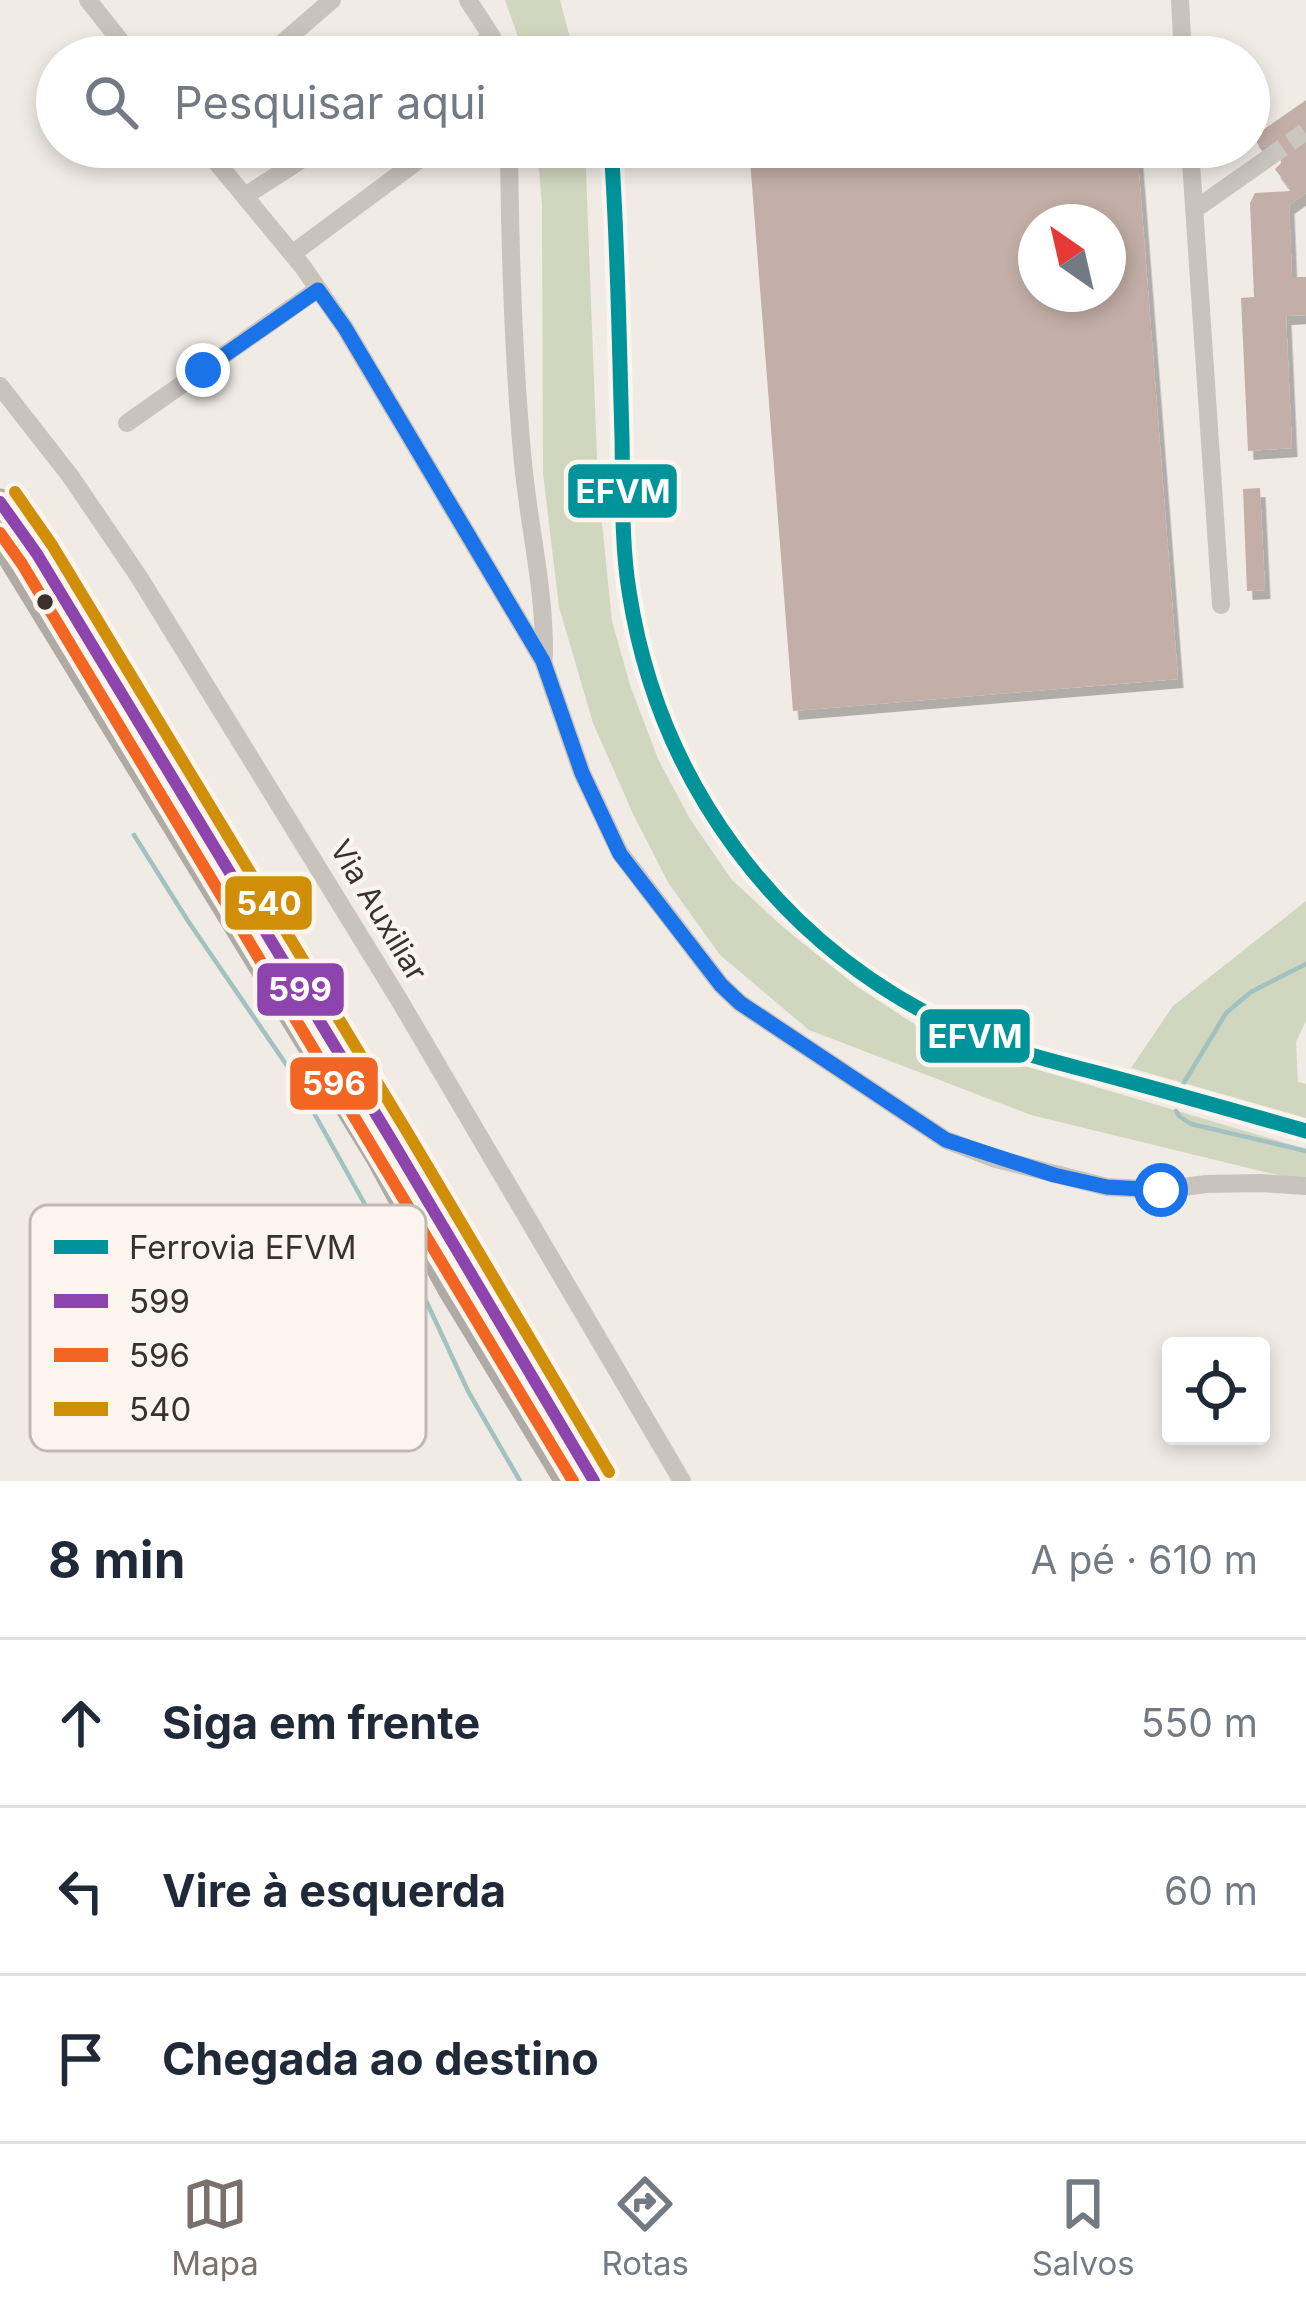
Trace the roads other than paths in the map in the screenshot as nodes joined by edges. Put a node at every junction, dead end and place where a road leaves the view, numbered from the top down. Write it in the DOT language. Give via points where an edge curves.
graph roads {
  1 [pos="88,0"];
  2 [pos="332,0"];
  3 [pos="468,0"];
  4 [pos="1180,0"];
  5 [pos="116,36"];
  6 [pos="290,36"];
  7 [pos="491,36"];
  8 [pos="1183,36"];
  9 [pos="221,168"];
  10 [pos="288,168"];
  11 [pos="408,168"];
  12 [pos="509,168"];
  13 [pos="1191,168"];
  14 [pos="1254,168"];
  15 [pos="244,196"];
  16 [pos="1194,210"];
  17 [pos="292,254"];
  18 [pos="318,290"];
  19 [pos="0,386"];
  20 [pos="127,423"];
  21 [pos="0,502"];
  22 [pos="0,539"];
  23 [pos="8,562"];
  24 [pos="1220,605"];
  25 [pos="543,661"];
  26 [pos="1306,1186"];
  27 [pos="406,1205"];
  28 [pos="426,1242"];
  29 [pos="568,1481"];
  30 [pos="594,1481"];
  31 [pos="682,1481"];
  1 -- 5 [label="street"];
  2 -- 6 [label="street"];
  3 -- 7 [label="street"];
  4 -- 8 [label="street"];
  9 -- 15 [label="street"];
  10 -- 15 [label="street"];
  11 -- 17 [label="street"];
  12 -- 25 [label="street" via="523,463"];
  13 -- 16 [label="street"];
  14 -- 16 [label="street"];
  15 -- 17 [label="street"];
  16 -- 24 [label="street"];
  17 -- 18 [label="street"];
  18 -- 20 [label="street"];
  18 -- 25 [label="street"];
  19 -- 31 [label="street, Via Auxiliar" via="152,597"];
  21 -- 30 [label="highway"];
  22 -- 23 [label="highway"];
  23 -- 27 [label="highway"];
  25 -- 26 [label="street" via="620,854 740,1003 946,1140 996,1159 1107,1187"];
  28 -- 29 [label="highway"];
}
